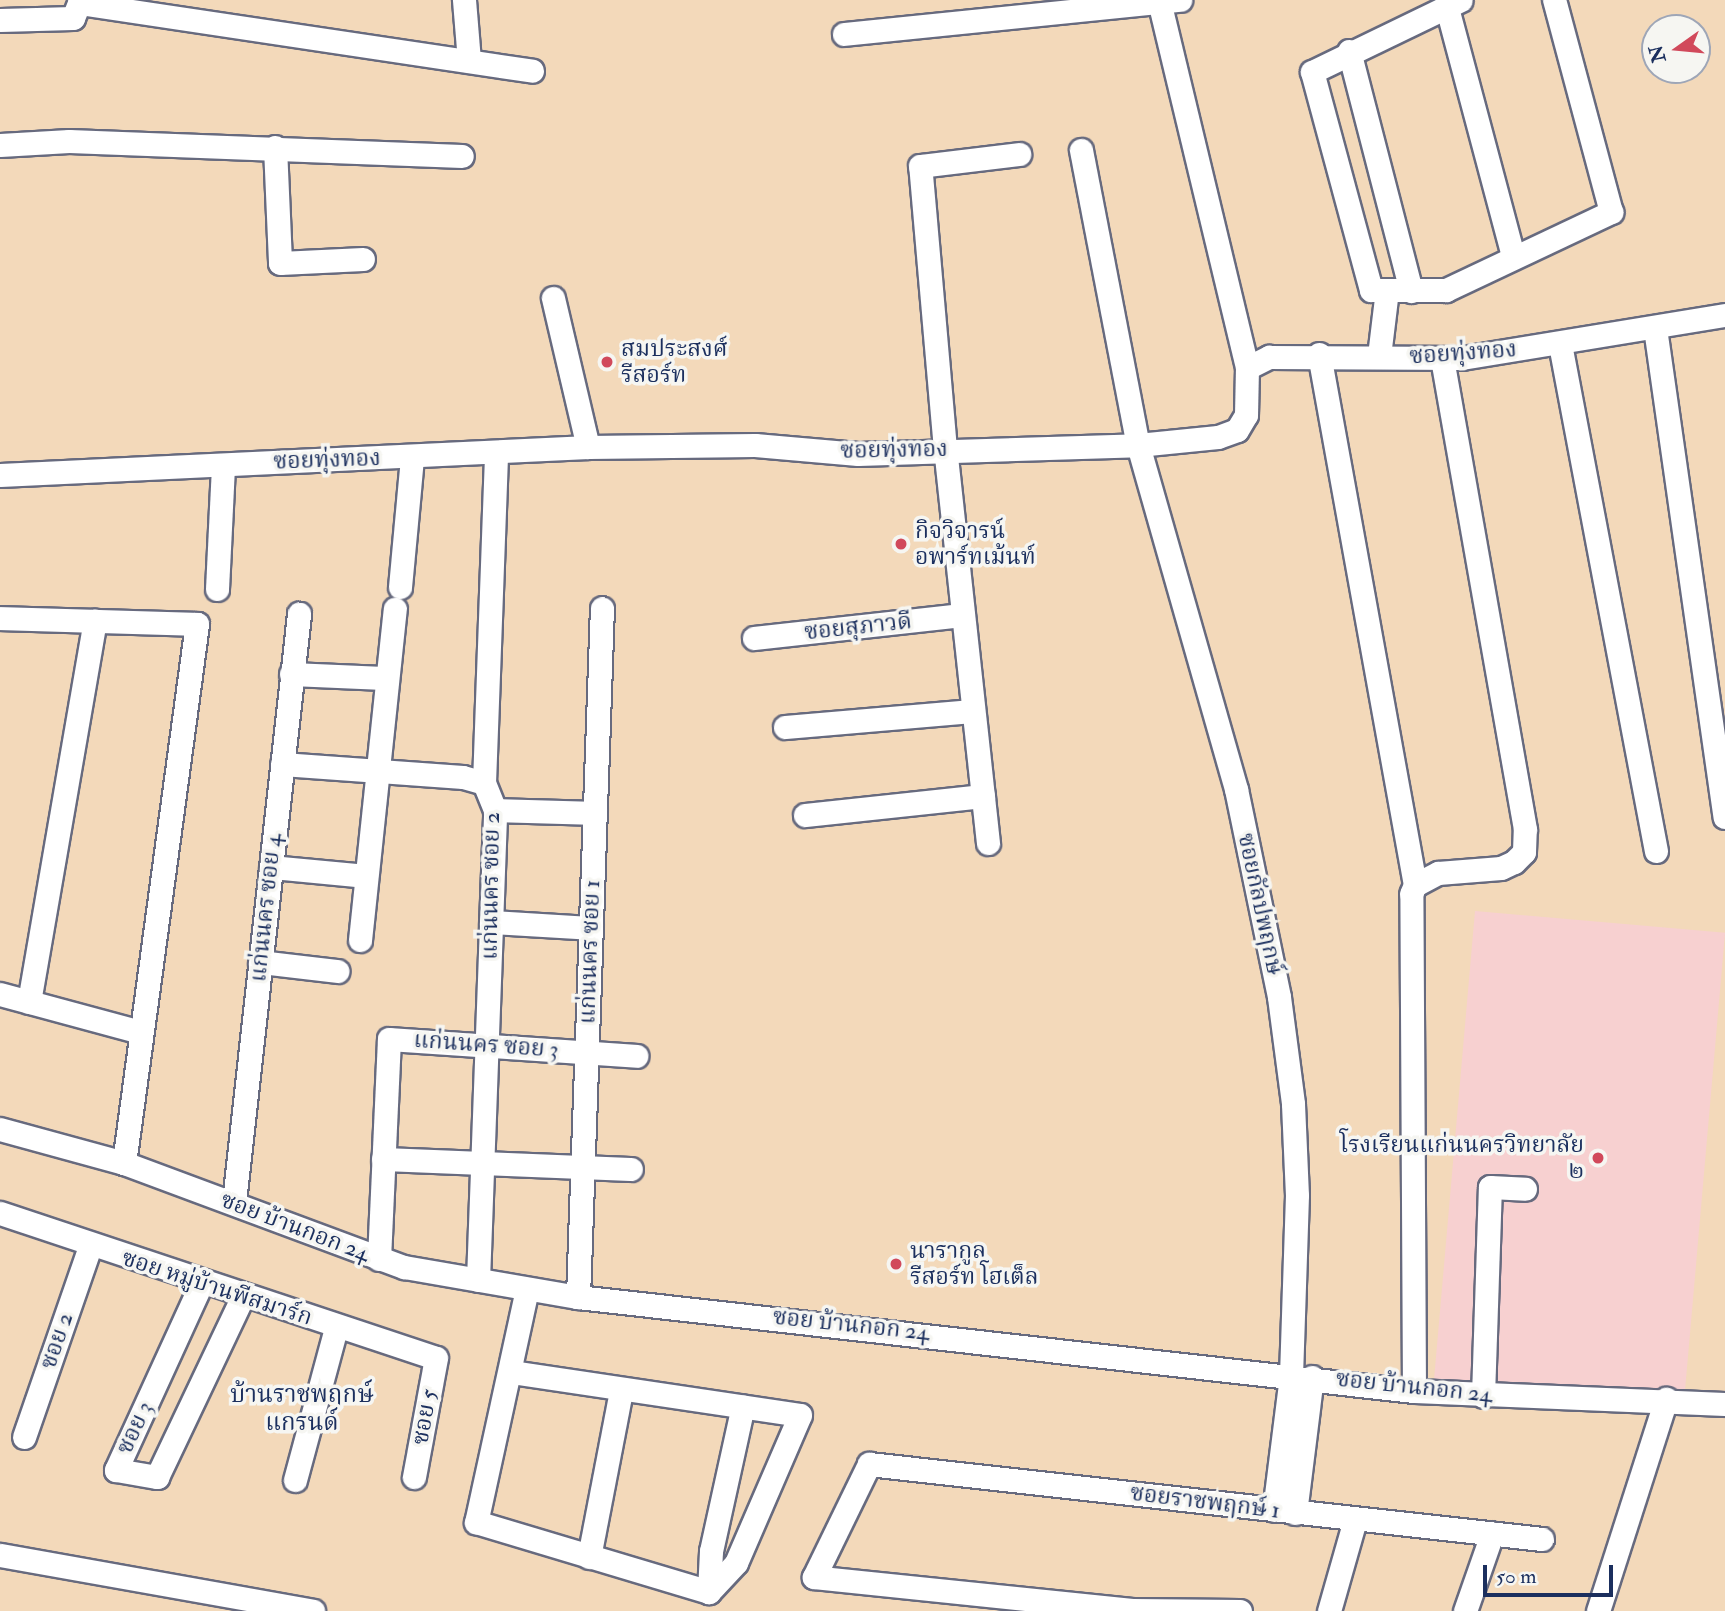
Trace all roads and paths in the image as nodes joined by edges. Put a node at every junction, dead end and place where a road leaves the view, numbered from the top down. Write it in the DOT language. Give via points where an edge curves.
graph roads {
  1 [pos="464,0"];
  2 [pos="1554,0"];
  3 [pos="1170,2"];
  4 [pos="1454,2"];
  5 [pos="1049,7"];
  6 [pos="0,20"];
  7 [pos="844,34"];
  8 [pos="1349,51"];
  9 [pos="469,61"];
  10 [pos="532,71"];
  11 [pos="0,145"];
  12 [pos="275,147"];
  13 [pos="1081,150"];
  14 [pos="1018,154"];
  15 [pos="462,156"];
  16 [pos="1513,256"];
  17 [pos="363,259"];
  18 [pos="1387,290"];
  19 [pos="1411,291"];
  20 [pos="553,298"];
  21 [pos="1725,315"];
  22 [pos="1655,328"];
  23 [pos="1560,344"];
  24 [pos="1319,354"];
  25 [pos="1379,356"];
  26 [pos="1443,359"];
  27 [pos="1247,368"];
  28 [pos="1138,445"];
  29 [pos="588,447"];
  30 [pos="945,449"];
  31 [pos="496,452"];
  32 [pos="412,457"];
  33 [pos="223,465"];
  34 [pos="0,475"];
  35 [pos="217,589"];
  36 [pos="602,608"];
  37 [pos="299,614"];
  38 [pos="962,615"];
  39 [pos="0,618"];
  40 [pos="95,621"];
  41 [pos="754,638"];
  42 [pos="291,674"];
  43 [pos="384,678"];
  44 [pos="972,711"];
  45 [pos="785,727"];
  46 [pos="282,764"];
  47 [pos="376,769"];
  48 [pos="484,783"];
  49 [pos="983,796"];
  50 [pos="495,810"];
  51 [pos="595,813"];
  52 [pos="805,815"];
  53 [pos="1725,817"];
  54 [pos="988,843"];
  55 [pos="1656,851"];
  56 [pos="271,867"];
  57 [pos="366,876"];
  58 [pos="1415,885"];
  59 [pos="491,922"];
  60 [pos="591,928"];
  61 [pos="360,940"];
  62 [pos="260,962"];
  63 [pos="337,971"];
  64 [pos="0,994"];
  65 [pos="29,1002"];
  66 [pos="141,1032"];
  67 [pos="486,1046"];
  68 [pos="586,1052"];
  69 [pos="636,1056"];
  70 [pos="1,1133"];
  71 [pos="383,1159"];
  72 [pos="124,1163"];
  73 [pos="482,1163"];
  74 [pos="583,1167"];
  75 [pos="631,1169"];
  76 [pos="1525,1189"];
  77 [pos="234,1202"];
  78 [pos="0,1213"];
  79 [pos="90,1246"];
  80 [pos="379,1259"];
  81 [pos="478,1280"];
  82 [pos="202,1282"];
  83 [pos="527,1289"];
  84 [pos="243,1296"];
  85 [pos="578,1297"];
  86 [pos="336,1328"];
  87 [pos="436,1358"];
  88 [pos="512,1372"];
  89 [pos="1302,1376"];
  90 [pos="621,1391"];
  91 [pos="1414,1391"];
  92 [pos="1483,1396"];
  93 [pos="1666,1399"];
  94 [pos="1725,1404"];
  95 [pos="743,1406"];
  96 [pos="24,1437"];
  97 [pos="414,1477"];
  98 [pos="295,1480"];
  99 [pos="1285,1511"];
  100 [pos="1354,1520"];
  101 [pos="1492,1534"];
  102 [pos="1542,1539"];
  103 [pos="0,1555"];
  104 [pos="589,1557"];
  105 [pos="709,1592"];
  106 [pos="313,1611"];
  107 [pos="1241,1611"];
  108 [pos="1329,1611"];
  109 [pos="1465,1611"];
  110 [pos="1598,1611"];
  1 -- 9 [label="street"];
  2 -- 16 [label="street" via="1611,212"];
  3 -- 5 [label="street"];
  3 -- 27 [label="street"];
  4 -- 8 [label="street"];
  4 -- 16 [label="street"];
  5 -- 7 [label="street"];
  6 -- 9 [label="street" via="72,18 79,3"];
  8 -- 18 [label="street" via="1312,72 1371,290"];
  8 -- 19 [label="street"];
  9 -- 10 [label="street"];
  11 -- 12 [label="street" via="69,141"];
  12 -- 15 [label="street"];
  12 -- 17 [label="street" via="280,263"];
  13 -- 28 [label="street, ซอยกัลปพฤกษ์"];
  14 -- 30 [label="street" via="920,166"];
  16 -- 19 [label="street" via="1446,290"];
  18 -- 19 [label="street"];
  18 -- 25 [label="street"];
  20 -- 29 [label="street"];
  21 -- 22 [label="street, ซอยทุ่งทอง"];
  22 -- 23 [label="street, ซอยทุ่งทอง"];
  22 -- 53 [label="street"];
  23 -- 26 [label="street, ซอยทุ่งทอง"];
  23 -- 55 [label="street"];
  24 -- 25 [label="street, ซอยทุ่งทอง"];
  24 -- 27 [label="street, ซอยทุ่งทอง" via="1269,357"];
  24 -- 58 [label="street"];
  25 -- 26 [label="street, ซอยทุ่งทอง"];
  26 -- 58 [label="street" via="1525,829 1524,852 1501,868 1438,873"];
  27 -- 28 [label="street, ซอยทุ่งทอง" via="1246,415 1237,430 1218,437"];
  28 -- 30 [label="street, ซอยทุ่งทอง"];
  28 -- 89 [label="street, ซอยกัลปพฤกษ์" via="1236,789 1279,997 1293,1104"];
  29 -- 30 [label="street, ซอยทุ่งทอง" via="755,445 858,454"];
  29 -- 31 [label="street, ซอยทุ่งทอง"];
  30 -- 38 [label="street"];
  31 -- 32 [label="street, ซอยทุ่งทอง"];
  31 -- 48 [label="street, แก่นนคร ซอย 2"];
  32 -- 33 [label="street, ซอยทุ่งทอง"];
  32 -- 43 [label="street" via="398,598"];
  33 -- 34 [label="street, ซอยทุ่งทอง"];
  33 -- 35 [label="street"];
  36 -- 51 [label="street, แก่นนคร ซอย 1"];
  37 -- 42 [label="street, แก่นนคร ซอย 4"];
  38 -- 41 [label="street, ซอยสุภาวดี"];
  38 -- 44 [label="street"];
  39 -- 40 [label="street"];
  40 -- 65 [label="street"];
  40 -- 66 [label="street" via="197,624"];
  42 -- 43 [label="street"];
  42 -- 46 [label="street, แก่นนคร ซอย 4"];
  43 -- 47 [label="street"];
  44 -- 45 [label="street"];
  44 -- 49 [label="street"];
  46 -- 47 [label="street"];
  46 -- 56 [label="street, แก่นนคร ซอย 4"];
  47 -- 48 [label="street"];
  47 -- 57 [label="street"];
  48 -- 50 [label="street, แก่นนคร ซอย 2"];
  49 -- 52 [label="street"];
  49 -- 54 [label="street"];
  50 -- 51 [label="street"];
  50 -- 59 [label="street, แก่นนคร ซอย 2"];
  51 -- 60 [label="street, แก่นนคร ซอย 1"];
  56 -- 57 [label="street"];
  56 -- 62 [label="street, แก่นนคร ซอย 4"];
  57 -- 61 [label="street"];
  58 -- 91 [label="street" via="1409,1069"];
  59 -- 60 [label="street"];
  59 -- 67 [label="street, แก่นนคร ซอย 2"];
  60 -- 68 [label="street, แก่นนคร ซอย 1"];
  62 -- 63 [label="street"];
  62 -- 77 [label="street, แก่นนคร ซอย 4"];
  64 -- 65 [label="street"];
  65 -- 66 [label="street"];
  66 -- 72 [label="street"];
  67 -- 68 [label="street, แก่นนคร ซอย 3"];
  67 -- 71 [label="street, แก่นนคร ซอย 3" via="389,1039"];
  67 -- 73 [label="street, แก่นนคร ซอย 2"];
  68 -- 69 [label="street, แก่นนคร ซอย 3"];
  68 -- 74 [label="street, แก่นนคร ซอย 1"];
  70 -- 72 [label="street, ซอย บ้านกอก 24"];
  71 -- 73 [label="street"];
  71 -- 80 [label="street, แก่นนคร ซอย 3"];
  72 -- 77 [label="street, ซอย บ้านกอก 24"];
  73 -- 74 [label="street"];
  73 -- 81 [label="street, แก่นนคร ซอย 2"];
  74 -- 75 [label="street"];
  74 -- 85 [label="street, แก่นนคร ซอย 1"];
  76 -- 92 [label="street" via="1490,1187"];
  77 -- 80 [label="street, ซอย บ้านกอก 24"];
  78 -- 79 [label="street, ซอย หมู่บ้านพีสมาร์ก"];
  79 -- 82 [label="street, ซอย หมู่บ้านพีสมาร์ก"];
  79 -- 96 [label="street, ซอย 2"];
  80 -- 81 [label="street, ซอย บ้านกอก 24"];
  81 -- 83 [label="street, ซอย บ้านกอก 24"];
  82 -- 84 [label="street, ซอย หมู่บ้านพีสมาร์ก"];
  82 -- 84 [label="street, ซอย 3" via="116,1469 157,1477"];
  83 -- 85 [label="street, ซอย บ้านกอก 24"];
  83 -- 88 [label="street"];
  84 -- 86 [label="street, ซอย หมู่บ้านพีสมาร์ก"];
  85 -- 89 [label="street, ซอย บ้านกอก 24"];
  86 -- 87 [label="street, ซอย หมู่บ้านพีสมาร์ก"];
  86 -- 98 [label="street"];
  87 -- 97 [label="street, ซอย 5"];
  88 -- 90 [label="street"];
  88 -- 104 [label="street" via="476,1522"];
  89 -- 91 [label="street, ซอย บ้านกอก 24"];
  89 -- 99 [label="street, ซอยกัลปพฤกษ์"];
  90 -- 95 [label="street"];
  90 -- 104 [label="street"];
  91 -- 92 [label="street, ซอย บ้านกอก 24"];
  92 -- 93 [label="street, ซอย บ้านกอก 24"];
  93 -- 94 [label="street, ซอย บ้านกอก 24"];
  93 -- 110 [label="street"];
  95 -- 105 [label="street" via="711,1551"];
  95 -- 105 [label="street" via="800,1415 736,1563"];
  99 -- 100 [label="street, ซอยราชพฤกษ์ 1"];
  99 -- 107 [label="street, ซอยราชพฤกษ์ 1" via="869,1464 814,1577 1132,1609"];
  100 -- 101 [label="street, ซอยราชพฤกษ์ 1"];
  100 -- 108 [label="street"];
  101 -- 102 [label="street, ซอยราชพฤกษ์ 1"];
  101 -- 109 [label="street"];
  103 -- 106 [label="street"];
  104 -- 105 [label="street"];
}
